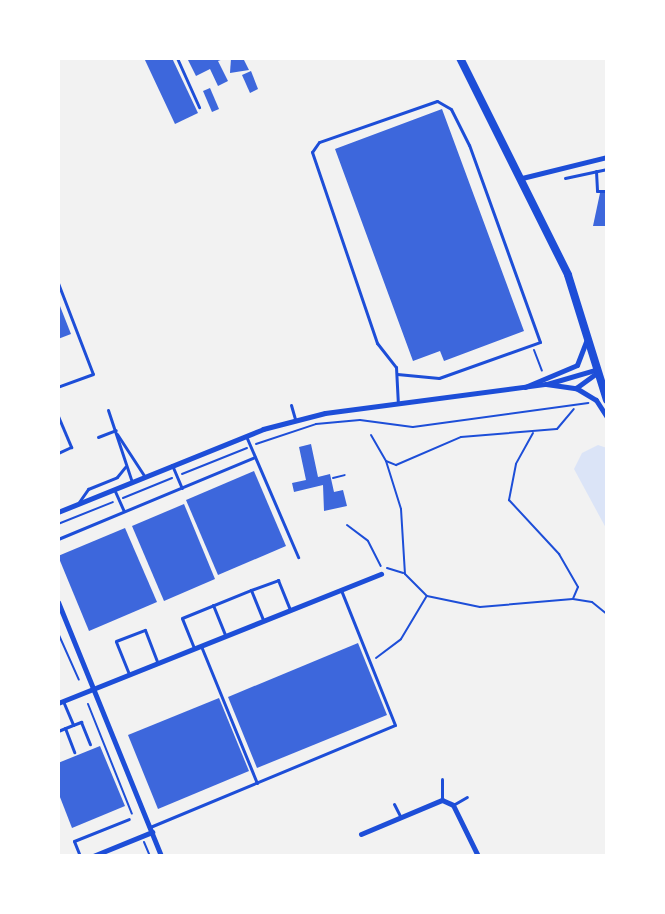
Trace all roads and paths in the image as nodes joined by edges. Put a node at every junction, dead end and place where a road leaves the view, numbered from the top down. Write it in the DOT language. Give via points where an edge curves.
graph roads {
  1 [pos="177,58"];
  2 [pos="460,58"];
  3 [pos="199,107"];
  4 [pos="607,157"];
  5 [pos="607,169"];
  6 [pos="596,171"];
  7 [pos="522,178"];
  8 [pos="565,178"];
  9 [pos="607,191"];
  10 [pos="58,283"];
  11 [pos="587,335"];
  12 [pos="532,345"];
  13 [pos="599,369"];
  14 [pos="542,371"];
  15 [pos="397,374"];
  16 [pos="607,380"];
  17 [pos="546,384"];
  18 [pos="58,387"];
  19 [pos="524,387"];
  20 [pos="576,388"];
  21 [pos="596,400"];
  22 [pos="607,400"];
  23 [pos="398,403"];
  24 [pos="291,405"];
  25 [pos="574,408"];
  26 [pos="108,410"];
  27 [pos="58,416"];
  28 [pos="607,417"];
  29 [pos="295,419"];
  30 [pos="533,431"];
  31 [pos="116,432"];
  32 [pos="371,435"];
  33 [pos="245,436"];
  34 [pos="98,437"];
  35 [pos="250,447"];
  36 [pos="58,453"];
  37 [pos="255,457"];
  38 [pos="386,461"];
  39 [pos="172,465"];
  40 [pos="125,467"];
  41 [pos="345,475"];
  42 [pos="177,476"];
  43 [pos="145,477"];
  44 [pos="333,478"];
  45 [pos="132,482"];
  46 [pos="114,489"];
  47 [pos="183,489"];
  48 [pos="119,499"];
  49 [pos="78,504"];
  50 [pos="58,512"];
  51 [pos="124,512"];
  52 [pos="58,524"];
  53 [pos="347,525"];
  54 [pos="58,539"];
  55 [pos="298,557"];
  56 [pos="381,574"];
  57 [pos="405,574"];
  58 [pos="251,590"];
  59 [pos="341,590"];
  60 [pos="427,596"];
  61 [pos="573,599"];
  62 [pos="58,602"];
  63 [pos="213,605"];
  64 [pos="290,610"];
  65 [pos="607,614"];
  66 [pos="263,621"];
  67 [pos="58,633"];
  68 [pos="225,636"];
  69 [pos="197,647"];
  70 [pos="373,660"];
  71 [pos="158,663"];
  72 [pos="129,674"];
  73 [pos="79,680"];
  74 [pos="92,689"];
  75 [pos="61,702"];
  76 [pos="88,704"];
  77 [pos="73,725"];
  78 [pos="65,728"];
  79 [pos="58,731"];
  80 [pos="90,744"];
  81 [pos="74,752"];
  82 [pos="442,779"];
  83 [pos="257,783"];
  84 [pos="467,797"];
  85 [pos="442,800"];
  86 [pos="394,804"];
  87 [pos="453,805"];
  88 [pos="400,816"];
  89 [pos="129,819"];
  90 [pos="151,829"];
  91 [pos="361,834"];
  92 [pos="142,836"];
  93 [pos="80,856"];
  94 [pos="93,856"];
  95 [pos="150,856"];
  96 [pos="161,856"];
  97 [pos="478,856"];
  1 -- 3 [label="lane"];
  2 -- 7 [label="main road"];
  4 -- 7 [label="street"];
  5 -- 6 [label="lane"];
  6 -- 8 [label="lane"];
  6 -- 9 [label="lane" via="597,191"];
  7 -- 11 [label="main road" via="568,275"];
  10 -- 18 [label="lane" via="93,374"];
  11 -- 13 [label="main road"];
  11 -- 19 [label="street" via="577,365"];
  12 -- 14 [label="path"];
  12 -- 15 [label="lane" via="439,378"];
  12 -- 15 [label="lane" via="540,342 469,145 451,109 437,101 319,142 312,152 377,343 392,358"];
  13 -- 16 [label="main road"];
  13 -- 17 [label="street"];
  13 -- 20 [label="street" via="593,380"];
  13 -- 22 [label="main road"];
  15 -- 23 [label="lane"];
  17 -- 19 [label="street"];
  17 -- 20 [label="street"];
  19 -- 23 [label="street"];
  20 -- 21 [label="street"];
  21 -- 25 [label="path"];
  21 -- 28 [label="street"];
  23 -- 29 [label="street"];
  24 -- 29 [label="lane"];
  25 -- 30 [label="path" via="557,429"];
  25 -- 35 [label="path" via="413,427 360,420 316,424"];
  26 -- 31 [label="lane"];
  27 -- 36 [label="lane" via="71,447"];
  29 -- 33 [label="street"];
  30 -- 38 [label="path" via="494,430 461,437 396,465"];
  30 -- 61 [label="path" via="533,440 516,464 509,500 559,554 578,587"];
  31 -- 34 [label="lane"];
  31 -- 40 [label="lane"];
  31 -- 43 [label="lane"];
  32 -- 38 [label="path"];
  33 -- 35 [label="lane"];
  33 -- 39 [label="street"];
  35 -- 37 [label="lane"];
  35 -- 42 [label="path"];
  37 -- 47 [label="lane"];
  37 -- 55 [label="lane"];
  38 -- 57 [label="path" via="401,509"];
  39 -- 42 [label="lane"];
  39 -- 43 [label="street"];
  40 -- 45 [label="lane"];
  40 -- 49 [label="lane" via="117,477 88,489"];
  41 -- 44 [label="path"];
  42 -- 47 [label="lane"];
  42 -- 48 [label="path"];
  43 -- 45 [label="street"];
  45 -- 46 [label="street"];
  46 -- 48 [label="lane"];
  46 -- 49 [label="street"];
  47 -- 51 [label="lane"];
  48 -- 51 [label="lane"];
  48 -- 52 [label="path"];
  49 -- 50 [label="street"];
  51 -- 54 [label="lane"];
  53 -- 57 [label="path" via="368,541 380,566"];
  56 -- 59 [label="street"];
  57 -- 60 [label="path"];
  58 -- 63 [label="lane"];
  58 -- 64 [label="lane" via="278,580"];
  58 -- 66 [label="lane"];
  59 -- 64 [label="street"];
  59 -- 83 [label="lane" via="395,725"];
  60 -- 61 [label="path" via="480,607"];
  60 -- 70 [label="path" via="401,639"];
  61 -- 65 [label="path" via="592,602"];
  62 -- 74 [label="street"];
  63 -- 68 [label="lane"];
  63 -- 69 [label="lane" via="182,618"];
  64 -- 66 [label="street"];
  66 -- 68 [label="street"];
  67 -- 73 [label="path"];
  68 -- 69 [label="street"];
  69 -- 71 [label="street"];
  69 -- 83 [label="lane"];
  71 -- 72 [label="street"];
  71 -- 72 [label="lane" via="145,630 116,641"];
  72 -- 74 [label="street"];
  74 -- 75 [label="street"];
  74 -- 90 [label="street"];
  75 -- 77 [label="lane"];
  76 -- 92 [label="path"];
  77 -- 78 [label="lane"];
  77 -- 80 [label="lane" via="81,722"];
  78 -- 79 [label="lane"];
  78 -- 81 [label="lane"];
  82 -- 85 [label="lane"];
  83 -- 90 [label="lane"];
  84 -- 87 [label="lane"];
  85 -- 87 [label="street"];
  85 -- 88 [label="street"];
  86 -- 88 [label="lane"];
  87 -- 97 [label="street"];
  88 -- 91 [label="street"];
  89 -- 93 [label="lane" via="74,841"];
  90 -- 92 [label="street"];
  90 -- 96 [label="street"];
  92 -- 94 [label="street"];
  92 -- 95 [label="path"];
}
